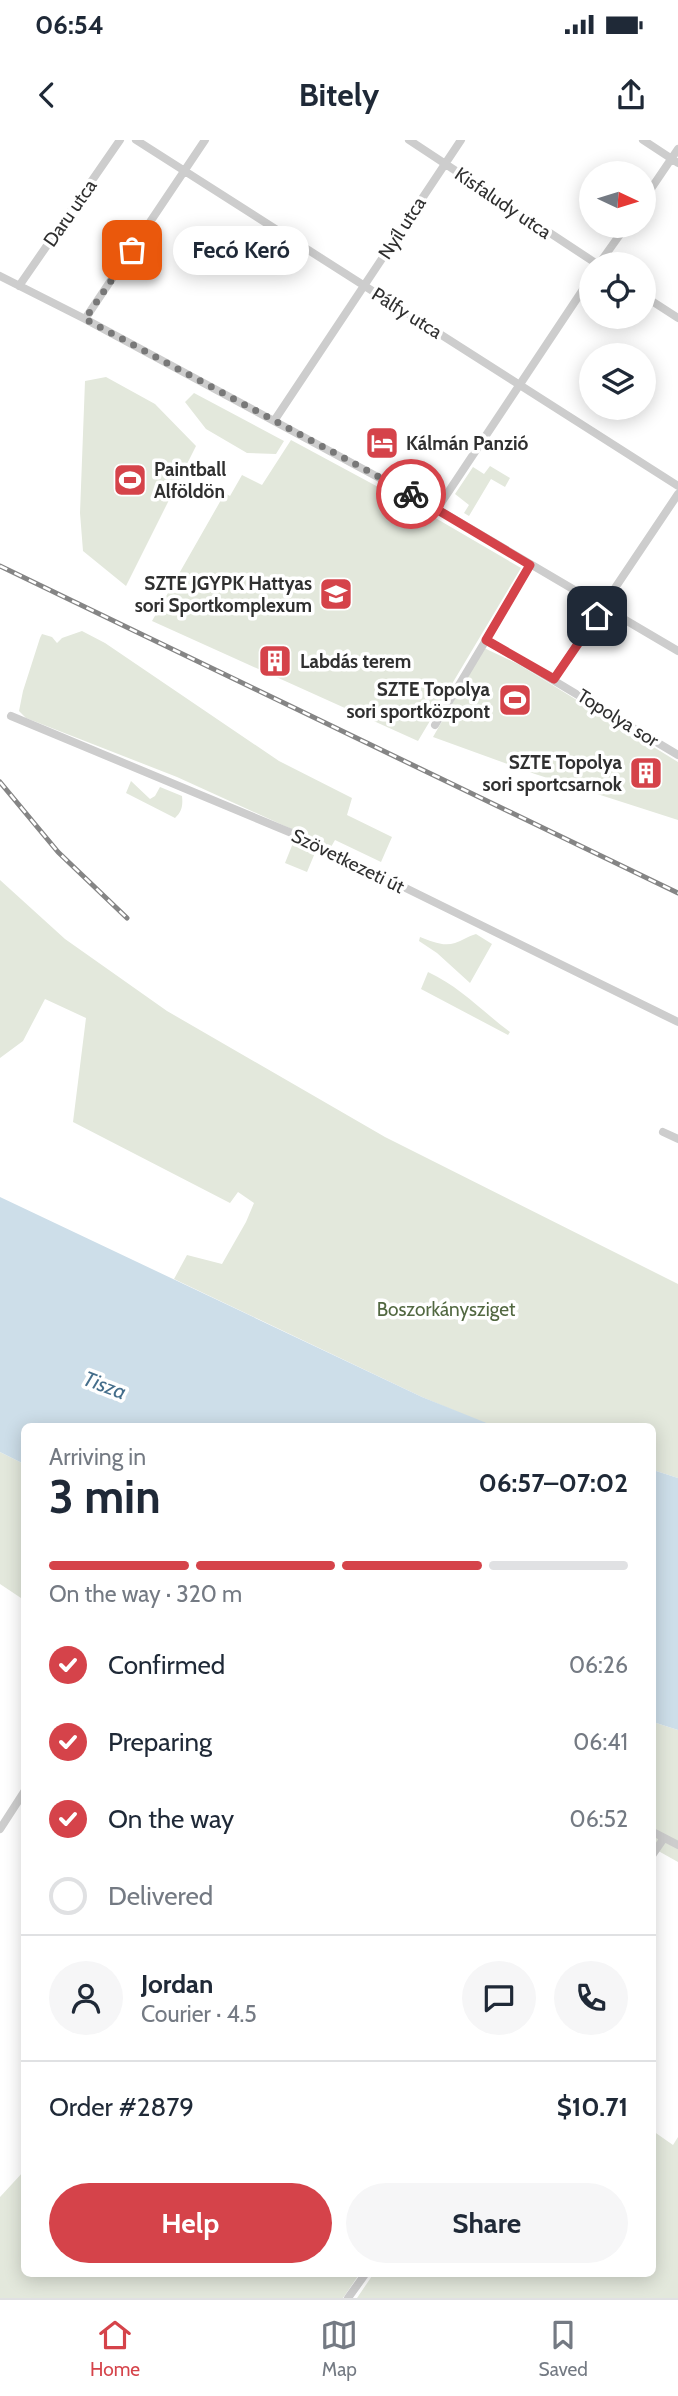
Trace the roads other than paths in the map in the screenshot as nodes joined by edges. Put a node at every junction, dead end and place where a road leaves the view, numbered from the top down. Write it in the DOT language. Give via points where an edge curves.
graph roads {
  1 [pos="120,140"];
  2 [pos="136,140"];
  3 [pos="205,140"];
  4 [pos="409,140"];
  5 [pos="461,140"];
  6 [pos="643,140"];
  7 [pos="678,149"];
  8 [pos="675,161"];
  9 [pos="444,164"];
  10 [pos="185,170"];
  11 [pos="656,184"];
  12 [pos="580,252"];
  13 [pos="0,276"];
  14 [pos="19,286"];
  15 [pos="364,286"];
  16 [pos="579,295"];
  17 [pos="656,304"];
  18 [pos="678,318"];
  19 [pos="85,319"];
  20 [pos="519,384"];
  21 [pos="274,421"];
  22 [pos="678,486"];
  23 [pos="678,494"];
  24 [pos="437,509"];
  25 [pos="530,565"];
  26 [pos="604,606"];
  27 [pos="486,640"];
  28 [pos="678,651"];
  29 [pos="554,679"];
  30 [pos="11,716"];
  31 [pos="435,725"];
  32 [pos="678,755"];
  33 [pos="678,1022"];
  34 [pos="663,1132"];
  35 [pos="678,1139"];
  36 [pos="21,1797"];
  37 [pos="0,1829"];
  38 [pos="656,1834"];
  39 [pos="664,1838"];
  40 [pos="678,1845"];
  41 [pos="656,1850"];
  42 [pos="363,2277"];
  43 [pos="348,2298"];
  1 -- 14 [label="street, Daru utca"];
  2 -- 10 [label="street, Pálfy utca"];
  3 -- 10 [label="street"];
  4 -- 9 [label="street, Kisfaludy utca"];
  5 -- 9 [label="street, Nyíl utca"];
  6 -- 8 [label="street"];
  7 -- 8 [label="street"];
  8 -- 11 [label="street"];
  9 -- 12 [label="street, Kisfaludy utca"];
  9 -- 15 [label="street, Nyíl utca"];
  10 -- 15 [label="street, Pálfy utca"];
  10 -- 19 [label="street"];
  13 -- 14 [label="street"];
  14 -- 19 [label="street"];
  15 -- 20 [label="street, Pálfy utca"];
  15 -- 21 [label="street, Nyíl utca"];
  16 -- 20 [label="street"];
  17 -- 18 [label="street"];
  19 -- 21 [label="street"];
  20 -- 22 [label="street, Pálfy utca"];
  20 -- 24 [label="street"];
  21 -- 24 [label="street"];
  23 -- 26 [label="street"];
  24 -- 25 [label="street"];
  25 -- 26 [label="street"];
  25 -- 27 [label="street"];
  26 -- 28 [label="street"];
  26 -- 29 [label="street"];
  27 -- 29 [label="street, Topolya sor"];
  27 -- 31 [label="street"];
  29 -- 32 [label="street, Topolya sor"];
  30 -- 33 [label="street, Szövetkezeti út" via="306,839"];
  34 -- 35 [label="street"];
  36 -- 37 [label="street"];
  38 -- 39 [label="street"];
  39 -- 40 [label="street"];
  39 -- 41 [label="street"];
  42 -- 43 [label="street"];
}
